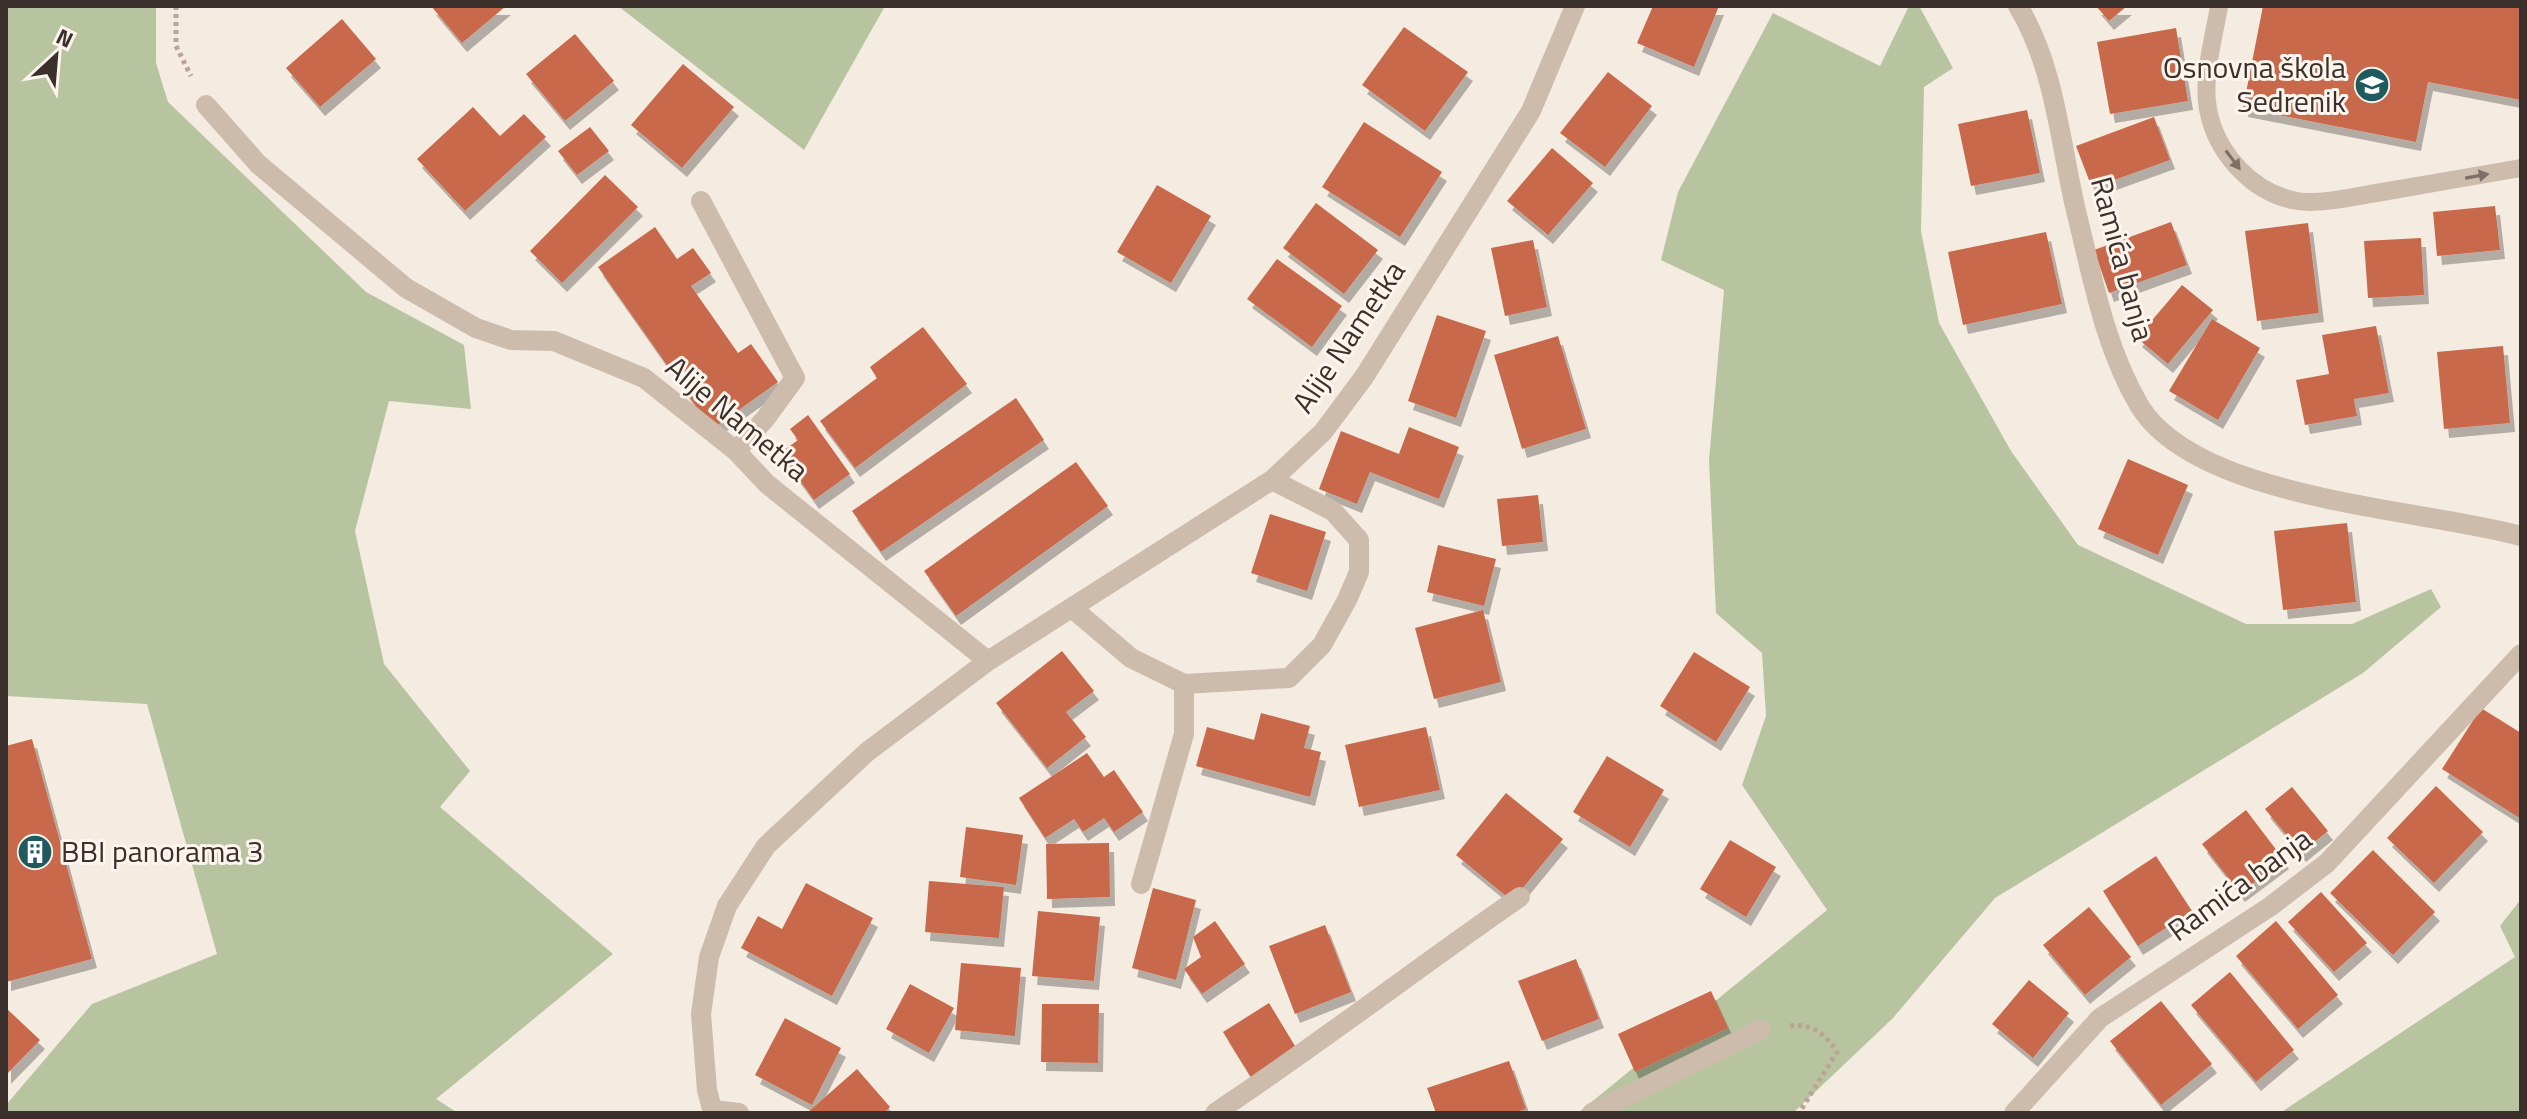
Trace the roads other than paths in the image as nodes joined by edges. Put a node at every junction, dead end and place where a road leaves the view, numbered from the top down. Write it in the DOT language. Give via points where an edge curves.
graph roads {
  1 [pos="1575,6"];
  2 [pos="2018,6"];
  3 [pos="2219,6"];
  4 [pos="206,105"];
  5 [pos="2521,168"];
  6 [pos="701,201"];
  7 [pos="736,451"];
  8 [pos="1272,480"];
  9 [pos="2521,536"];
  10 [pos="1072,608"];
  11 [pos="2521,654"];
  12 [pos="988,661"];
  13 [pos="1184,684"];
  14 [pos="1141,884"];
  15 [pos="1520,897"];
  16 [pos="1760,1030"];
  17 [pos="712,1111"];
  18 [pos="739,1113"];
  19 [pos="1215,1113"];
  20 [pos="1592,1113"];
  21 [pos="2014,1113"];
  1 -- 8 [label="street, Alije Nametka" via="1531,111 1364,377 1323,432"];
  2 -- 9 [label="street, Ramića banja" via="2051,87 2104,328 2140,406 2160,432 2231,473 2326,498"];
  3 -- 5 [label="lane, one-way" via="2208,109 2228,156 2247,178 2272,193 2298,201 2348,198"];
  4 -- 7 [label="street, Alije Nametka" via="258,164 406,288 476,328 511,340 554,341 644,378"];
  6 -- 7 [label="street" via="795,378"];
  7 -- 12 [label="street, Alije Nametka" via="767,484"];
  8 -- 10 [label="street, Alije Nametka"];
  8 -- 13 [label="street" via="1333,511 1359,540 1359,572 1347,600 1322,645 1289,678"];
  10 -- 12 [label="street, Alije Nametka"];
  10 -- 13 [label="street" via="1131,658"];
  11 -- 21 [label="street, Ramića banja" via="2327,863 2100,1018"];
  12 -- 17 [label="street, Alije Nametka" via="867,752 766,846 727,906 709,957 701,1014"];
  13 -- 14 [label="street" via="1184,734"];
  15 -- 19 [label="street"];
  16 -- 20 [label="street"];
  17 -- 18 [label="street"];
}
